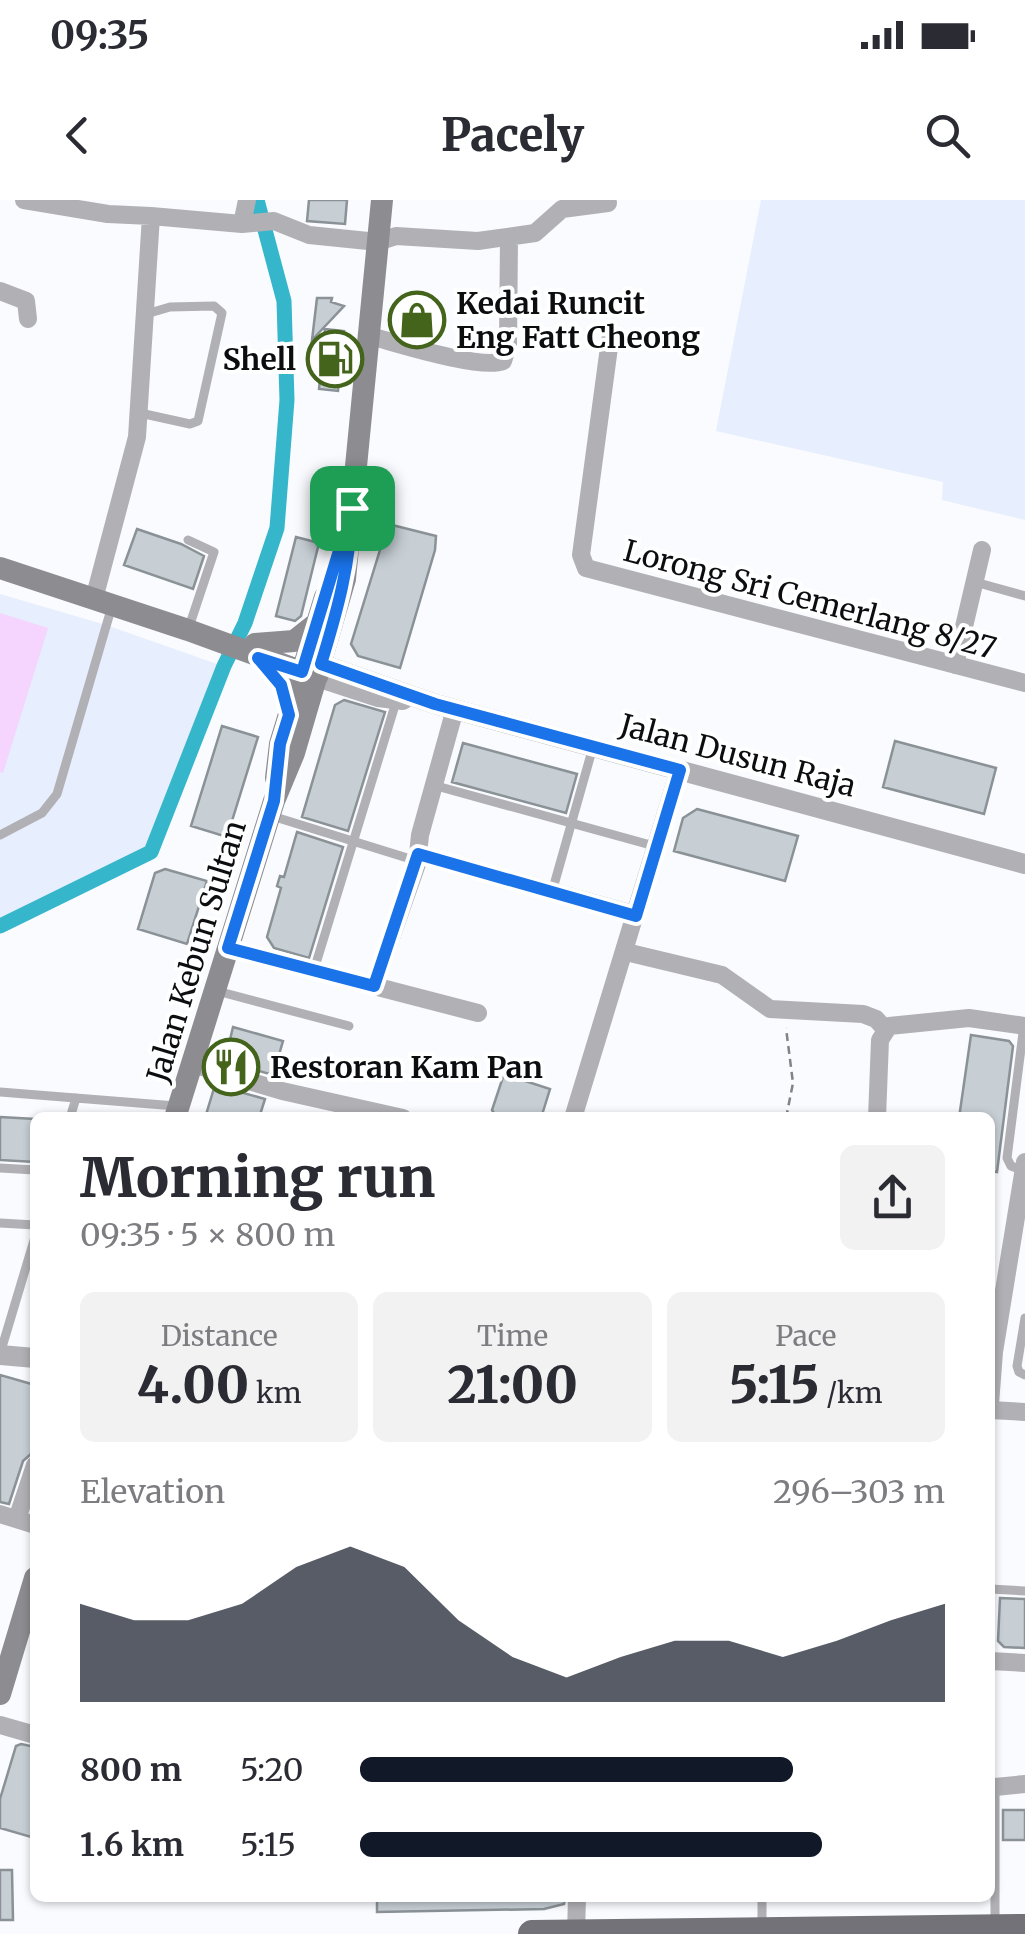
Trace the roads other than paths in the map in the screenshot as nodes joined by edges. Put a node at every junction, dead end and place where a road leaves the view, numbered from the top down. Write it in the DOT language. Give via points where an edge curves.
graph roads {
  1 [pos="24,200"];
  2 [pos="247,200"];
  3 [pos="382,200"];
  4 [pos="608,203"];
  5 [pos="151,216"];
  6 [pos="247,224"];
  7 [pos="509,238"];
  8 [pos="378,242"];
  9 [pos="0,291"];
  10 [pos="146,314"];
  11 [pos="28,319"];
  12 [pos="370,336"];
  13 [pos="610,340"];
  14 [pos="140,414"];
  15 [pos="352,508"];
  16 [pos="188,540"];
  17 [pos="982,550"];
  18 [pos="0,568"];
  19 [pos="975,582"];
  20 [pos="1025,596"];
  21 [pos="103,602"];
  22 [pos="318,622"];
  23 [pos="188,630"];
  24 [pos="253,650"];
  25 [pos="955,665"];
  26 [pos="312,668"];
  27 [pos="1025,683"];
  28 [pos="397,699"];
  29 [pos="445,706"];
  30 [pos="289,715"];
  31 [pos="593,747"];
  32 [pos="680,770"];
  33 [pos="434,785"];
  34 [pos="271,808"];
  35 [pos="571,824"];
  36 [pos="0,835"];
  37 [pos="353,841"];
  38 [pos="647,844"];
  39 [pos="418,858"];
  40 [pos="1025,864"];
  41 [pos="552,892"];
  42 [pos="636,916"];
  43 [pos="228,948"];
  44 [pos="626,952"];
  45 [pos="314,970"];
  46 [pos="374,986"];
  47 [pos="215,990"];
  48 [pos="478,1013"];
  49 [pos="349,1026"];
  50 [pos="1024,1026"];
  51 [pos="885,1029"];
  52 [pos="192,1064"];
  53 [pos="0,1092"];
  54 [pos="76,1098"];
  55 [pos="72,1112"];
  56 [pos="177,1112"];
  57 [pos="377,1112"];
  58 [pos="575,1112"];
  59 [pos="877,1112"];
  60 [pos="1025,1162"];
  61 [pos="0,1168"];
  62 [pos="30,1170"];
  63 [pos="1024,1171"];
  64 [pos="0,1222"];
  65 [pos="30,1225"];
  66 [pos="30,1254"];
  67 [pos="1025,1318"];
  68 [pos="995,1348"];
  69 [pos="0,1355"];
  70 [pos="30,1358"];
  71 [pos="1025,1375"];
  72 [pos="995,1408"];
  73 [pos="1025,1412"];
  74 [pos="30,1482"];
  75 [pos="18,1520"];
  76 [pos="995,1589"];
  77 [pos="1025,1591"];
  78 [pos="30,1595"];
  79 [pos="995,1661"];
  80 [pos="1025,1663"];
  81 [pos="0,1694"];
  82 [pos="0,1725"];
  83 [pos="30,1734"];
  84 [pos="1025,1784"];
  85 [pos="996,1787"];
  86 [pos="577,1902"];
  87 [pos="762,1902"];
  88 [pos="995,1928"];
  89 [pos="1025,1928"];
  90 [pos="762,1932"];
  91 [pos="576,1933"];
  92 [pos="532,1934"];
  1 -- 5 [label="street"];
  2 -- 6 [label="street"];
  3 -- 8 [label="main road, Jalan Kebun Sultan"];
  4 -- 7 [label="street" via="562,209 540,231"];
  5 -- 6 [label="street"];
  5 -- 10 [label="street"];
  6 -- 8 [label="street" via="274,221 308,235"];
  7 -- 8 [label="street" via="396,236"];
  7 -- 12 [label="street" via="503,360 478,362"];
  8 -- 12 [label="main road, Jalan Kebun Sultan"];
  9 -- 11 [label="street" via="26,301"];
  10 -- 14 [label="street"];
  10 -- 14 [label="lane" via="214,306 222,314 198,421"];
  12 -- 15 [label="main road, Jalan Kebun Sultan"];
  13 -- 25 [label="street, Lorong Sri Cemerlang 8/27" via="583,565"];
  14 -- 21 [label="street"];
  15 -- 22 [label="main road, Jalan Kebun Sultan"];
  15 -- 26 [label="main road, Jalan Kebun Sultan" via="345,579"];
  16 -- 23 [label="lane" via="214,552"];
  17 -- 19 [label="street"];
  18 -- 21 [label="main road"];
  19 -- 20 [label="lane"];
  19 -- 25 [label="street"];
  21 -- 23 [label="main road"];
  21 -- 36 [label="lane" via="56,794 42,812"];
  22 -- 24 [label="main road" via="300,639"];
  22 -- 26 [label="main road, Jalan Kebun Sultan"];
  23 -- 24 [label="main road"];
  24 -- 26 [label="main road"];
  24 -- 30 [label="main road" via="281,685"];
  25 -- 27 [label="street, Lorong Sri Cemerlang 8/27"];
  26 -- 28 [label="street, Jalan Dusun Raja"];
  26 -- 29 [label="street, Jalan Dusun Raja"];
  26 -- 30 [label="main road, Jalan Kebun Sultan"];
  26 -- 34 [label="main road, Jalan Kebun Sultan" via="294,753"];
  28 -- 29 [label="street, Jalan Dusun Raja"];
  28 -- 37 [label="lane"];
  29 -- 31 [label="street, Jalan Dusun Raja"];
  29 -- 33 [label="street"];
  30 -- 34 [label="main road, Jalan Kebun Sultan"];
  31 -- 32 [label="street, Jalan Dusun Raja"];
  31 -- 35 [label="lane"];
  32 -- 40 [label="street, Jalan Dusun Raja"];
  32 -- 42 [label="street"];
  33 -- 35 [label="lane"];
  33 -- 39 [label="street"];
  34 -- 37 [label="lane"];
  34 -- 43 [label="main road, Jalan Kebun Sultan"];
  35 -- 38 [label="lane"];
  35 -- 41 [label="lane"];
  37 -- 39 [label="lane"];
  37 -- 45 [label="lane"];
  39 -- 41 [label="street"];
  39 -- 46 [label="street"];
  41 -- 42 [label="street"];
  42 -- 44 [label="street"];
  43 -- 45 [label="lane"];
  43 -- 47 [label="main road, Jalan Kebun Sultan"];
  44 -- 51 [label="street" via="722,975 760,1004 784,1012 863,1014"];
  44 -- 58 [label="street"];
  45 -- 46 [label="lane"];
  46 -- 48 [label="street"];
  47 -- 49 [label="lane"];
  47 -- 52 [label="main road, Jalan Kebun Sultan"];
  50 -- 51 [label="street" via="970,1018"];
  50 -- 63 [label="lane" via="1007,1158"];
  51 -- 59 [label="street"];
  52 -- 56 [label="main road, Jalan Kebun Sultan"];
  52 -- 57 [label="street"];
  53 -- 54 [label="lane"];
  54 -- 55 [label="lane"];
  54 -- 56 [label="lane"];
  60 -- 63 [label="street"];
  61 -- 62 [label="lane"];
  63 -- 68 [label="street" via="1016,1261"];
  64 -- 65 [label="lane"];
  66 -- 69 [label="lane"];
  67 -- 71 [label="lane" via="1017,1366"];
  69 -- 70 [label="street"];
  72 -- 73 [label="street"];
  74 -- 75 [label="street"];
  76 -- 77 [label="lane"];
  78 -- 81 [label="main road"];
  79 -- 80 [label="street"];
  82 -- 83 [label="street"];
  84 -- 85 [label="street"];
  85 -- 88 [label="lane"];
  86 -- 91 [label="street"];
  87 -- 90 [label="lane"];
  88 -- 89 [label="main road"];
  88 -- 90 [label="main road"];
  90 -- 91 [label="main road"];
  91 -- 92 [label="main road"];
}
